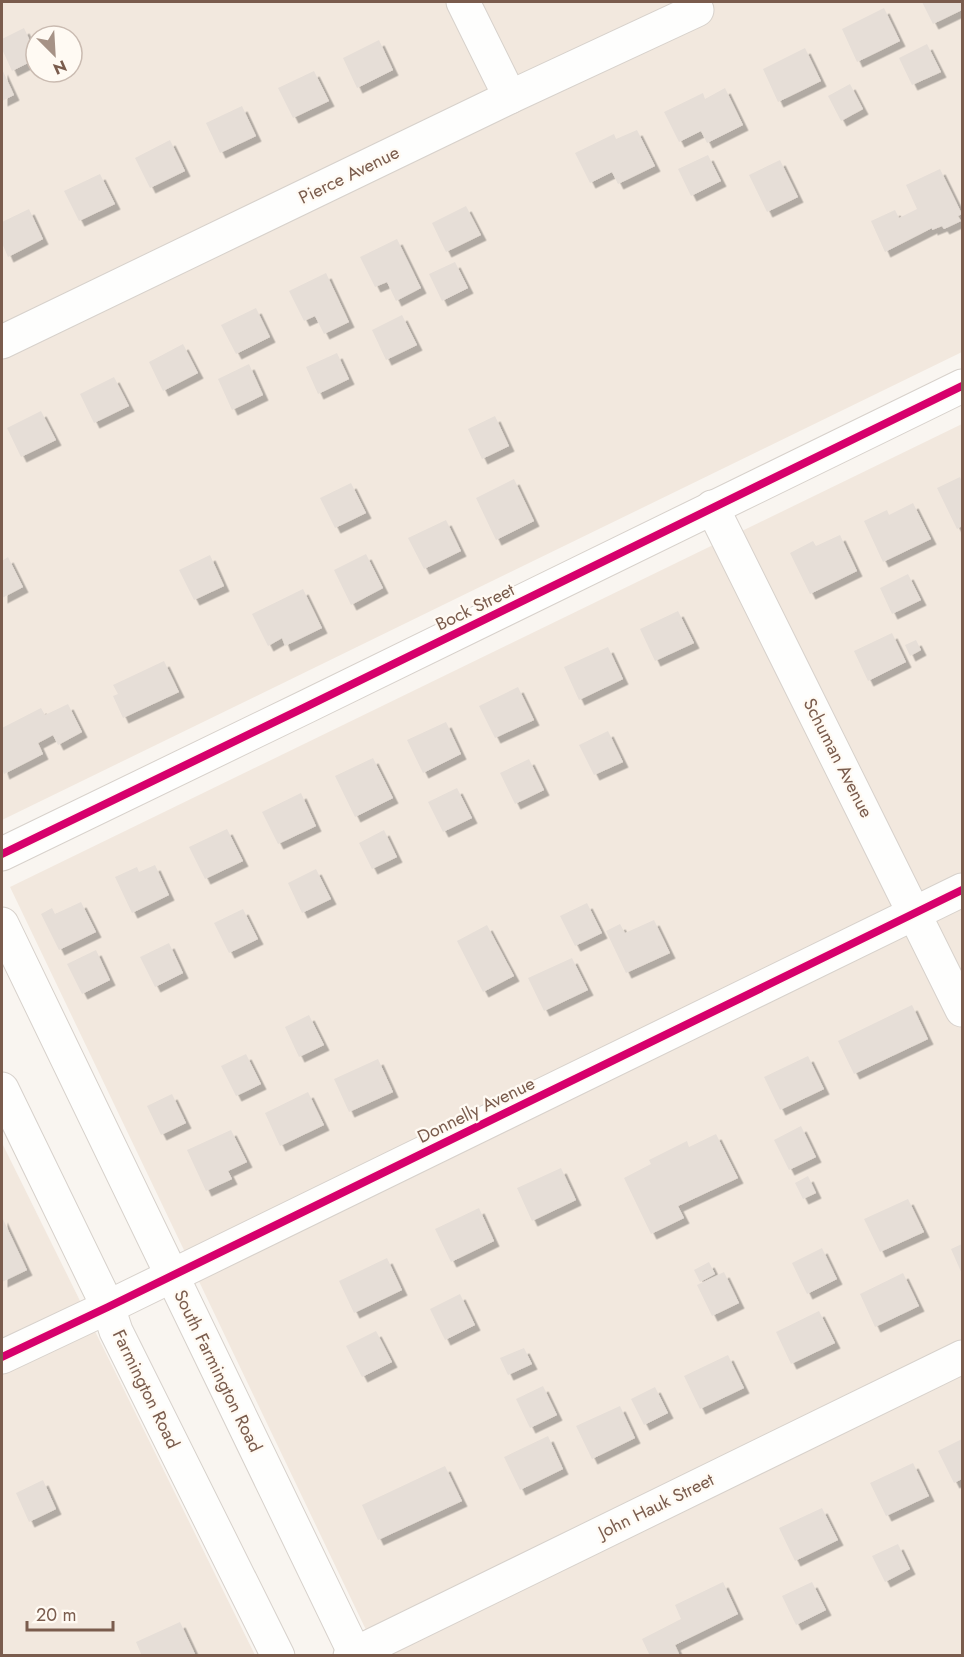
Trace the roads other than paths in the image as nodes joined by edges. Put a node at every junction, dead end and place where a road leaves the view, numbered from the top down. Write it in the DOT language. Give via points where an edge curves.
graph roads {
  1 [pos="463,2"];
  2 [pos="697,10"];
  3 [pos="510,97"];
  4 [pos="2,342"];
  5 [pos="963,386"];
  6 [pos="712,507"];
  7 [pos="2,854"];
  8 [pos="963,890"];
  9 [pos="915,913"];
  10 [pos="2,924"];
  11 [pos="963,1010"];
  12 [pos="2,1089"];
  13 [pos="172,1275"];
  14 [pos="108,1307"];
  15 [pos="2,1357"];
  16 [pos="963,1357"];
  17 [pos="354,1655"];
  18 [pos="278,1656"];
  1 -- 3 [label="street"];
  2 -- 3 [label="street, Pierce Avenue"];
  3 -- 4 [label="street, Pierce Avenue"];
  5 -- 6 [label="street, Bock Street"];
  6 -- 7 [label="street, Bock Street"];
  6 -- 9 [label="street, Schuman Avenue"];
  8 -- 9 [label="street, Donnelly Avenue"];
  9 -- 11 [label="street, Schuman Avenue"];
  9 -- 13 [label="street, Donnelly Avenue"];
  10 -- 13 [label="street, South Farmington Road"];
  12 -- 14 [label="street, Farmington Road"];
  13 -- 14 [label="street, Donnelly Avenue"];
  13 -- 17 [label="street, South Farmington Road"];
  14 -- 15 [label="street, Donnelly Avenue"];
  14 -- 18 [label="street, Farmington Road" via="116,1331"];
  16 -- 17 [label="street, John Hauk Street"];
}
